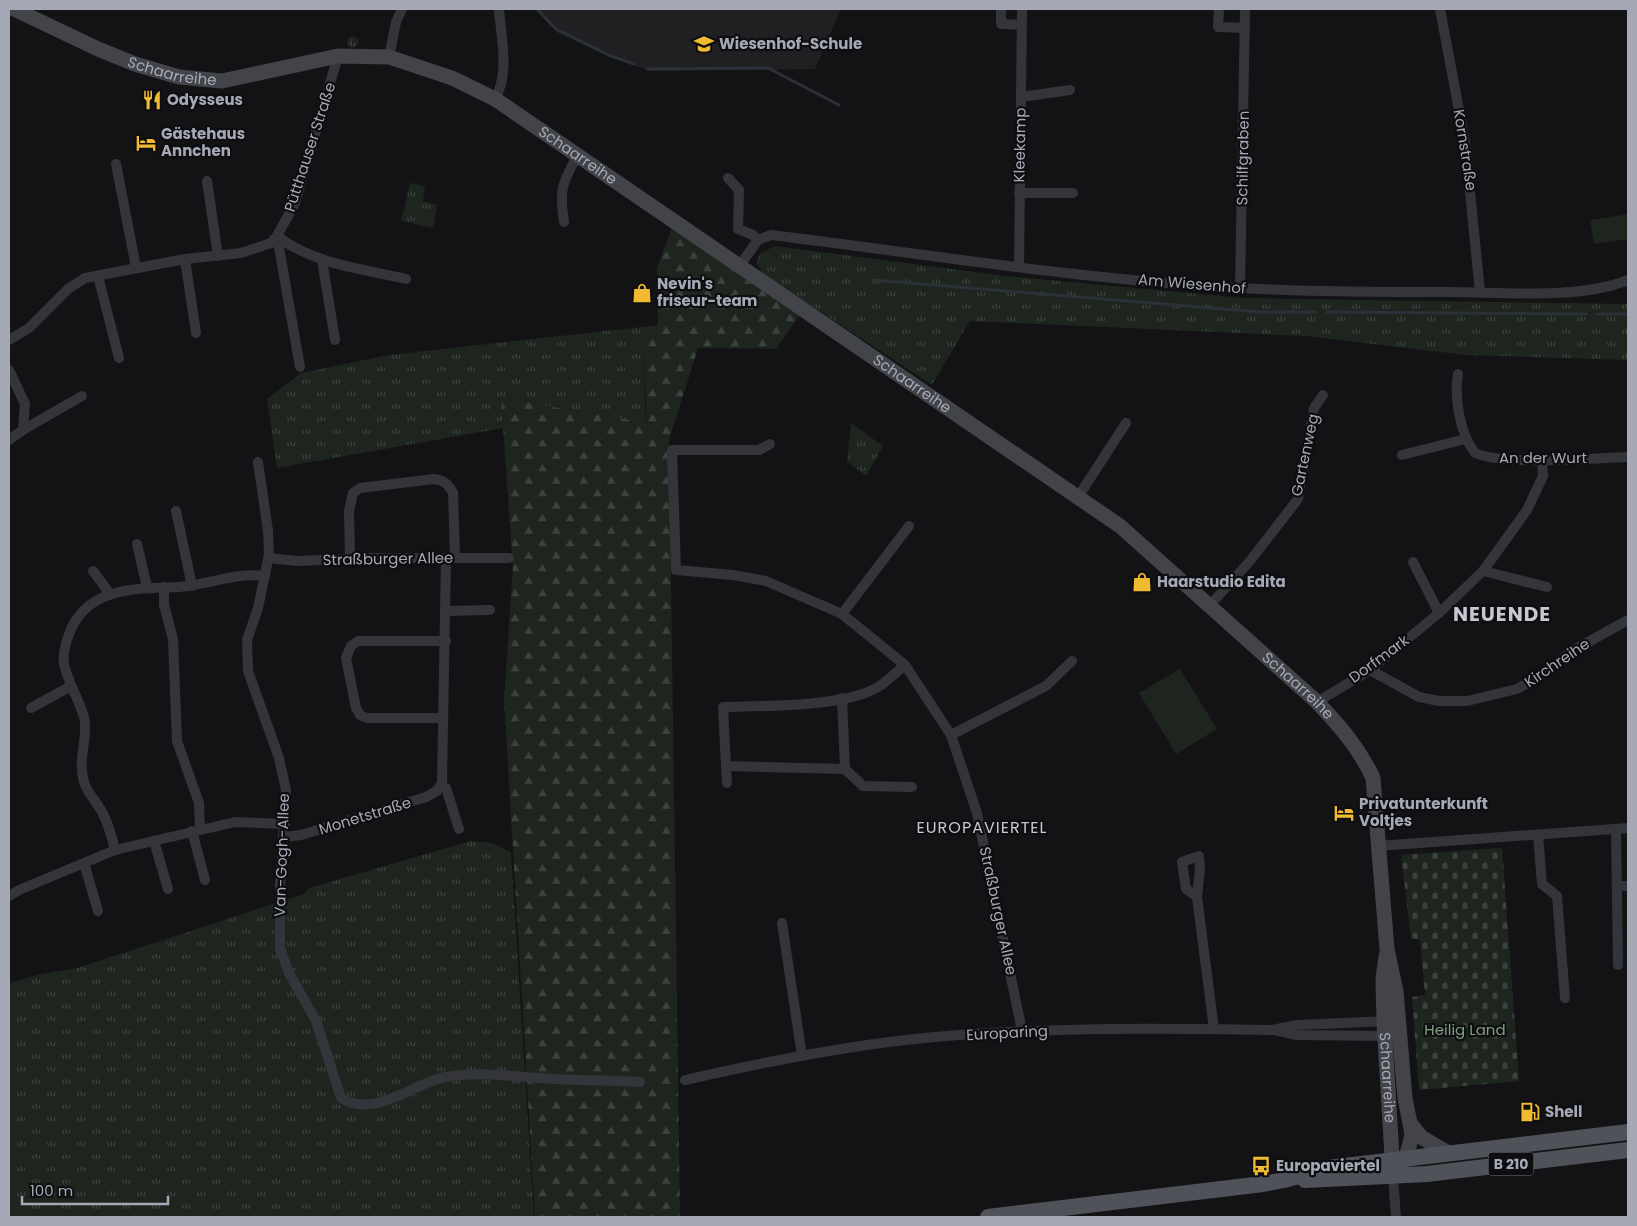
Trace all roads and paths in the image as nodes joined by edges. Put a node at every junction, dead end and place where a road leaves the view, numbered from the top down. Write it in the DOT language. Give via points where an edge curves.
graph roads {
  1 [pos="14,9"];
  2 [pos="402,9"];
  3 [pos="499,9"];
  4 [pos="1001,9"];
  5 [pos="1022,9"];
  6 [pos="1219,9"];
  7 [pos="1245,9"];
  8 [pos="1440,9"];
  9 [pos="1022,25"];
  10 [pos="1245,28"];
  11 [pos="338,56"];
  12 [pos="389,58"];
  13 [pos="1070,90"];
  14 [pos="1021,97"];
  15 [pos="495,99"];
  16 [pos="577,156"];
  17 [pos="116,164"];
  18 [pos="728,178"];
  19 [pos="207,181"];
  20 [pos="1019,193"];
  21 [pos="1073,193"];
  22 [pos="564,222"];
  23 [pos="277,236"];
  24 [pos="758,240"];
  25 [pos="218,256"];
  26 [pos="185,259"];
  27 [pos="322,260"];
  28 [pos="740,265"];
  29 [pos="1019,266"];
  30 [pos="136,268"];
  31 [pos="98,276"];
  32 [pos="406,279"];
  33 [pos="1628,280"];
  34 [pos="1240,288"];
  35 [pos="1480,292"];
  36 [pos="196,333"];
  37 [pos="9,340"];
  38 [pos="335,340"];
  39 [pos="119,358"];
  40 [pos="300,367"];
  41 [pos="9,370"];
  42 [pos="1458,374"];
  43 [pos="1323,395"];
  44 [pos="82,396"];
  45 [pos="1126,423"];
  46 [pos="23,430"];
  47 [pos="1466,439"];
  48 [pos="9,440"];
  49 [pos="770,444"];
  50 [pos="1402,455"];
  51 [pos="1628,458"];
  52 [pos="1542,460"];
  53 [pos="258,462"];
  54 [pos="1078,496"];
  55 [pos="176,511"];
  56 [pos="908,526"];
  57 [pos="137,544"];
  58 [pos="268,558"];
  59 [pos="450,558"];
  60 [pos="508,558"];
  61 [pos="350,559"];
  62 [pos="1413,562"];
  63 [pos="93,571"];
  64 [pos="1483,571"];
  65 [pos="265,576"];
  66 [pos="192,586"];
  67 [pos="147,587"];
  68 [pos="164,587"];
  69 [pos="1547,587"];
  70 [pos="110,594"];
  71 [pos="1210,605"];
  72 [pos="490,610"];
  73 [pos="446,611"];
  74 [pos="1440,613"];
  75 [pos="842,614"];
  76 [pos="1628,620"];
  77 [pos="446,641"];
  78 [pos="1072,661"];
  79 [pos="905,665"];
  80 [pos="1370,670"];
  81 [pos="71,686"];
  82 [pos="842,698"];
  83 [pos="1317,702"];
  84 [pos="31,708"];
  85 [pos="443,718"];
  86 [pos="951,735"];
  87 [pos="726,766"];
  88 [pos="845,769"];
  89 [pos="727,783"];
  90 [pos="441,784"];
  91 [pos="912,788"];
  92 [pos="285,824"];
  93 [pos="1628,828"];
  94 [pos="459,829"];
  95 [pos="1616,829"];
  96 [pos="196,830"];
  97 [pos="1538,835"];
  98 [pos="284,837"];
  99 [pos="154,840"];
  100 [pos="1378,846"];
  101 [pos="116,850"];
  102 [pos="84,863"];
  103 [pos="205,880"];
  104 [pos="1617,886"];
  105 [pos="1628,886"];
  106 [pos="168,889"];
  107 [pos="9,896"];
  108 [pos="1197,897"];
  109 [pos="98,911"];
  110 [pos="782,923"];
  111 [pos="1618,965"];
  112 [pos="1565,998"];
  113 [pos="1391,1028"];
  114 [pos="1214,1029"];
  115 [pos="1022,1031"];
  116 [pos="802,1056"];
  117 [pos="685,1080"];
  118 [pos="640,1082"];
  119 [pos="1410,1124"];
  120 [pos="1628,1132"];
  121 [pos="1628,1150"];
  122 [pos="1450,1154"];
  123 [pos="1398,1159"];
  124 [pos="1393,1176"];
  125 [pos="1284,1180"];
  126 [pos="988,1217"];
  127 [pos="1396,1217"];
  1 -- 11 [label="main road, Schaarreihe" via="98,50 185,78 222,81"];
  2 -- 12 [label="street"];
  3 -- 15 [label="street" via="503,71"];
  4 -- 9 [label="street" via="1001,24"];
  5 -- 9 [label="street, Kleekamp"];
  6 -- 10 [label="street" via="1218,27"];
  7 -- 10 [label="street, Schilfgraben"];
  8 -- 35 [label="street, Kornstraße" via="1468,160"];
  9 -- 14 [label="street, Kleekamp"];
  10 -- 34 [label="street, Schilfgraben"];
  11 -- 12 [label="main road, Schaarreihe"];
  11 -- 23 [label="street, Pütthauser Straße" via="295,203"];
  12 -- 15 [label="main road, Schaarreihe" via="452,78"];
  13 -- 14 [label="street, Kleekamp"];
  14 -- 20 [label="street, Kleekamp"];
  15 -- 16 [label="main road, Schaarreihe"];
  16 -- 22 [label="street" via="562,186"];
  16 -- 28 [label="main road, Schaarreihe"];
  17 -- 30 [label="street"];
  18 -- 24 [label="street" via="739,190 738,229"];
  19 -- 25 [label="street"];
  20 -- 21 [label="street, Kleekamp"];
  20 -- 29 [label="street, Kleekamp"];
  23 -- 25 [label="street" via="265,246"];
  23 -- 27 [label="street" via="292,248"];
  23 -- 40 [label="street"];
  24 -- 28 [label="street"];
  24 -- 29 [label="street, Am Wiesenhof" via="771,235 933,258"];
  25 -- 26 [label="street"];
  26 -- 30 [label="street"];
  26 -- 36 [label="street"];
  27 -- 32 [label="street"];
  27 -- 38 [label="street"];
  28 -- 54 [label="main road, Schaarreihe"];
  29 -- 34 [label="street, Am Wiesenhof"];
  30 -- 31 [label="street"];
  31 -- 37 [label="street" via="84,278 30,328"];
  31 -- 39 [label="street"];
  33 -- 35 [label="street, Am Wiesenhof" via="1585,292"];
  34 -- 35 [label="street, Am Wiesenhof"];
  41 -- 46 [label="street" via="25,404"];
  42 -- 47 [label="street" via="1456,389"];
  43 -- 71 [label="street, Gartenweg" via="1314,408 1298,499 1250,562"];
  44 -- 46 [label="street"];
  45 -- 54 [label="street"];
  46 -- 48 [label="street"];
  47 -- 50 [label="street"];
  47 -- 52 [label="street, An der Wurt" via="1475,453 1482,456"];
  49 -- 75 [label="street, Straßburger Allee" via="759,450 672,450 676,570 766,581"];
  51 -- 52 [label="street, An der Wurt"];
  52 -- 64 [label="street, Dorfmark" via="1543,476 1527,510"];
  53 -- 58 [label="street, Van-Gogh-Allee" via="268,531"];
  54 -- 71 [label="main road, Schaarreihe" via="1124,530"];
  55 -- 66 [label="street"];
  56 -- 75 [label="street"];
  57 -- 67 [label="street"];
  58 -- 61 [label="street, Straßburger Allee"];
  58 -- 65 [label="street, Van-Gogh-Allee"];
  59 -- 60 [label="street, Straßburger Allee"];
  59 -- 61 [label="street, Straßburger Allee"];
  59 -- 61 [label="street" via="453,494 449,485 434,479 360,488 353,493 349,510"];
  59 -- 73 [label="street"];
  62 -- 74 [label="street"];
  63 -- 70 [label="street"];
  64 -- 69 [label="street"];
  64 -- 74 [label="street, Dorfmark"];
  65 -- 66 [label="street" via="232,576"];
  65 -- 92 [label="street, Van-Gogh-Allee" via="247,640 248,671 279,758 286,790"];
  66 -- 68 [label="street"];
  67 -- 68 [label="street"];
  67 -- 70 [label="street"];
  68 -- 96 [label="street" via="164,605 173,640 177,741 199,803"];
  70 -- 81 [label="street" via="78,615 67,638 64,663"];
  71 -- 83 [label="main road, Schaarreihe"];
  72 -- 73 [label="street"];
  73 -- 77 [label="street"];
  74 -- 80 [label="street, Dorfmark"];
  75 -- 79 [label="street, Straßburger Allee"];
  76 -- 80 [label="street, Kirchreihe" via="1570,652 1517,690 1467,700 1439,701 1419,697"];
  77 -- 85 [label="street"];
  77 -- 85 [label="street" via="358,641 351,646 346,658 360,715 367,718"];
  78 -- 86 [label="street" via="1046,686"];
  79 -- 82 [label="street" via="877,688"];
  79 -- 86 [label="street, Straßburger Allee"];
  80 -- 83 [label="street, Dorfmark"];
  81 -- 84 [label="street"];
  81 -- 101 [label="street" via="85,719 81,767 84,783 104,814"];
  82 -- 87 [label="street" via="787,705 723,706"];
  82 -- 88 [label="street"];
  83 -- 100 [label="main road, Schaarreihe" via="1344,730 1362,755 1372,778"];
  85 -- 90 [label="street" via="444,769"];
  86 -- 115 [label="street, Straßburger Allee" via="977,813"];
  87 -- 88 [label="street"];
  87 -- 89 [label="street"];
  88 -- 91 [label="street" via="862,786"];
  90 -- 94 [label="street" via="446,788"];
  90 -- 98 [label="street, Monetstraße" via="426,797 301,836"];
  92 -- 96 [label="street" via="235,822"];
  92 -- 98 [label="street, Van-Gogh-Allee"];
  93 -- 95 [label="street"];
  95 -- 97 [label="street"];
  95 -- 104 [label="street"];
  96 -- 99 [label="street"];
  96 -- 103 [label="street"];
  97 -- 100 [label="street"];
  97 -- 112 [label="street" via="1542,884 1556,896"];
  98 -- 118 [label="street, Van-Gogh-Allee" via="280,948 289,973 316,1021 341,1098 350,1104 384,1101 442,1078 466,1074"];
  99 -- 101 [label="street"];
  99 -- 106 [label="street"];
  100 -- 113 [label="main road, Schaarreihe" via="1387,949 1383,979"];
  101 -- 102 [label="street"];
  102 -- 107 [label="street"];
  102 -- 109 [label="street"];
  104 -- 105 [label="street"];
  104 -- 111 [label="street"];
  108 -- 114 [label="street"];
  110 -- 116 [label="street"];
  113 -- 114 [label="street, Europaring" via="1297,1025 1272,1030"];
  113 -- 119 [label="main road, Schaarreihe"];
  113 -- 123 [label="main road, Schaarreihe"];
  114 -- 115 [label="street, Europaring"];
  115 -- 116 [label="street, Europaring" via="924,1038"];
  116 -- 117 [label="street, Europaring"];
  119 -- 122 [label="main road" via="1421,1136"];
  119 -- 123 [label="main road, Schaarreihe" via="1411,1142"];
  120 -- 122 [label="main road, B 210"];
  121 -- 124 [label="main road, B 210"];
  122 -- 123 [label="main road, B 210"];
  123 -- 124 [label="main road"];
  123 -- 125 [label="main road, B 210" via="1328,1168"];
  124 -- 125 [label="main road, B 210"];
  124 -- 127 [label="street"];
  125 -- 126 [label="main road, B 210"];
}
